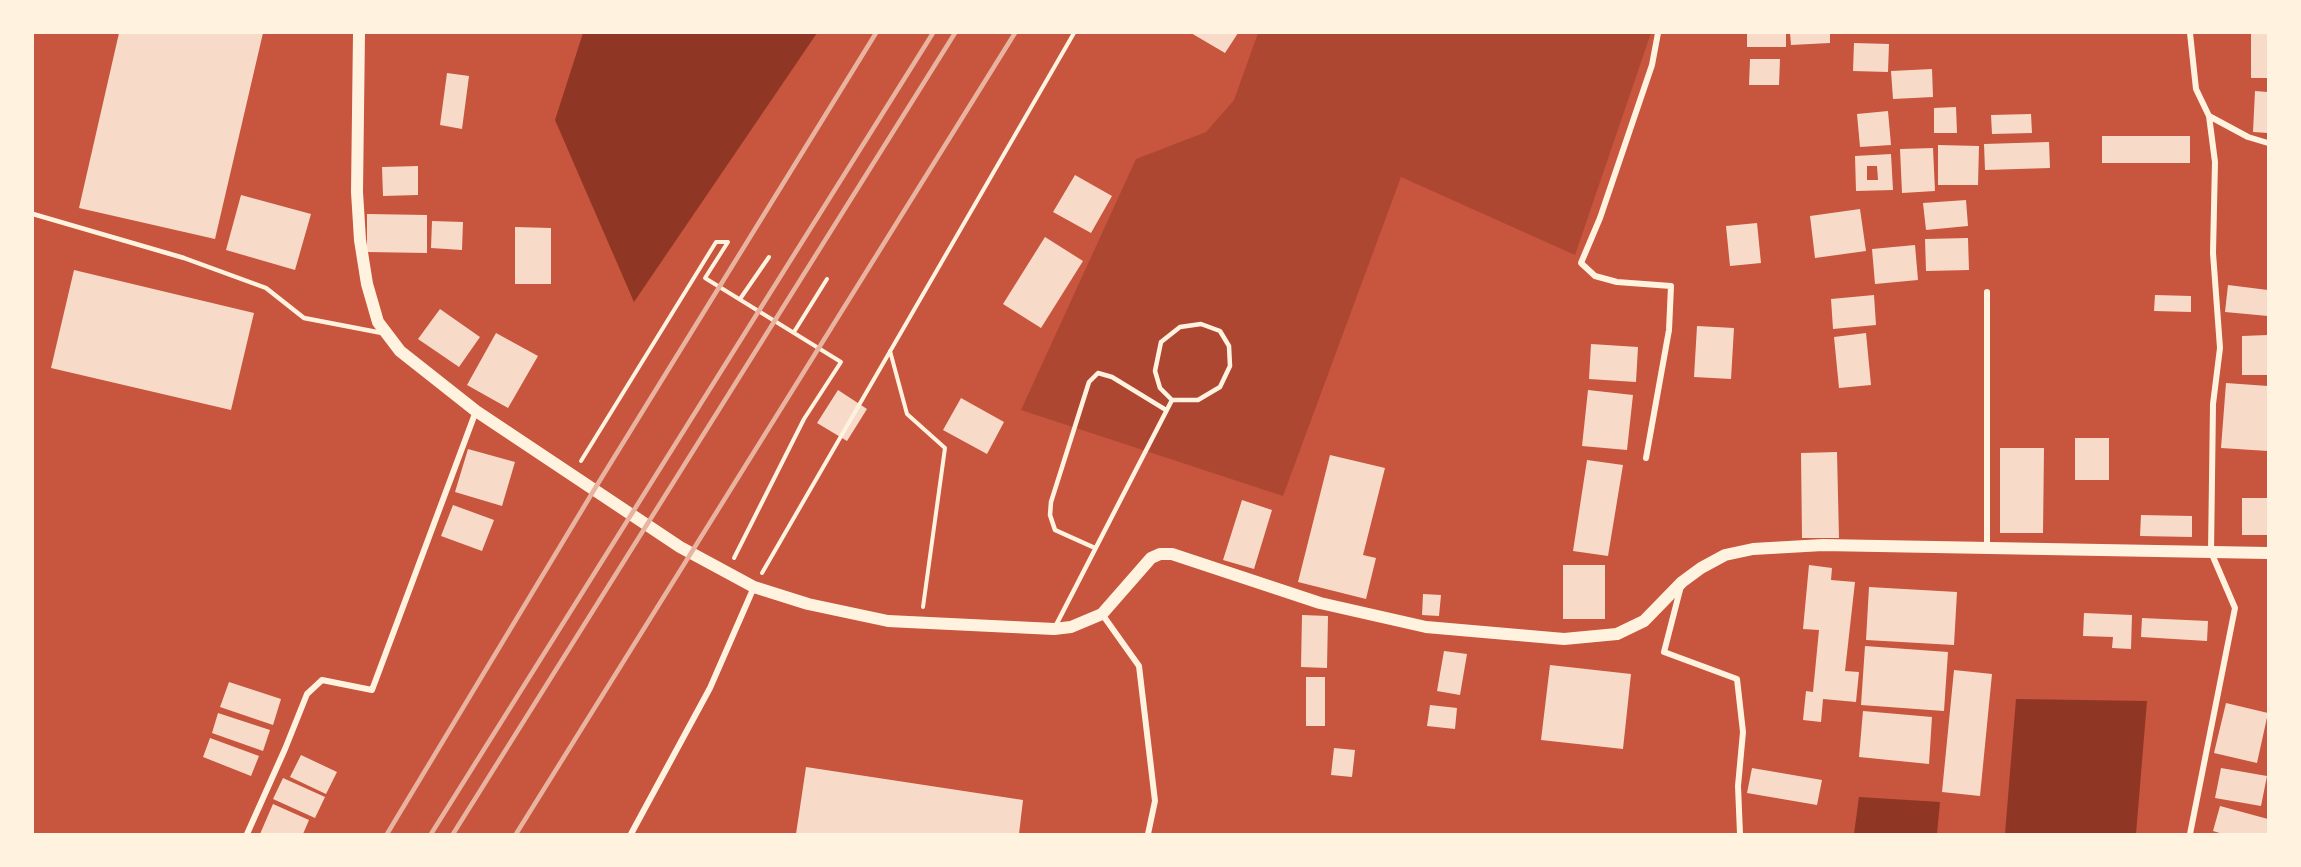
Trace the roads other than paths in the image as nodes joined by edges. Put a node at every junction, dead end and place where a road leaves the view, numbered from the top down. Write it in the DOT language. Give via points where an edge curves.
graph roads {
  1 [pos="359,33"];
  2 [pos="1658,33"];
  3 [pos="2190,33"];
  4 [pos="2209,116"];
  5 [pos="2268,143"];
  6 [pos="33,214"];
  7 [pos="1987,292"];
  8 [pos="387,334"];
  9 [pos="1172,400"];
  10 [pos="1166,410"];
  11 [pos="476,411"];
  12 [pos="1646,458"];
  13 [pos="1095,548"];
  14 [pos="1987,548"];
  15 [pos="2211,552"];
  16 [pos="2268,553"];
  17 [pos="1682,582"];
  18 [pos="754,587"];
  19 [pos="1102,614"];
  20 [pos="1054,629"];
  21 [pos="247,834"];
  22 [pos="631,834"];
  23 [pos="1148,834"];
  24 [pos="1740,834"];
  25 [pos="2190,834"];
  1 -- 8 [label="main road" via="360,240 378,322"];
  2 -- 12 [label="street" via="1652,64 1581,263 1595,276 1617,282 1671,286 1670,330"];
  3 -- 4 [label="street" via="2196,89"];
  4 -- 5 [label="street"];
  4 -- 15 [label="street" via="2215,162 2213,253 2220,348 2213,404"];
  6 -- 8 [label="lane" via="184,258 266,288 304,318"];
  7 -- 14 [label="street"];
  8 -- 11 [label="main road" via="400,351"];
  9 -- 9 [label="lane" via="1160,388 1155,371 1161,342 1180,327 1201,324 1220,331 1229,346 1230,366 1220,387 1198,400"];
  9 -- 10 [label="lane"];
  10 -- 13 [label="lane"];
  10 -- 13 [label="lane" via="1112,377 1098,373 1089,382 1050,515 1055,530"];
  11 -- 18 [label="main road" via="680,547"];
  11 -- 21 [label="street" via="372,690 322,680 307,694"];
  13 -- 20 [label="lane"];
  14 -- 15 [label="main road"];
  14 -- 17 [label="main road" via="1823,544 1753,549 1725,555"];
  15 -- 16 [label="main road"];
  15 -- 25 [label="street" via="2235,608"];
  17 -- 19 [label="main road" via="1644,621 1617,634 1564,639 1426,627 1320,603 1172,554 1160,554 1144,565"];
  17 -- 24 [label="street" via="1664,652 1737,679 1743,732 1738,786"];
  18 -- 20 [label="main road" via="819,607 888,621"];
  18 -- 22 [label="street" via="710,688"];
  19 -- 20 [label="main road" via="1071,627"];
  19 -- 23 [label="street" via="1139,666 1155,801"];
}
